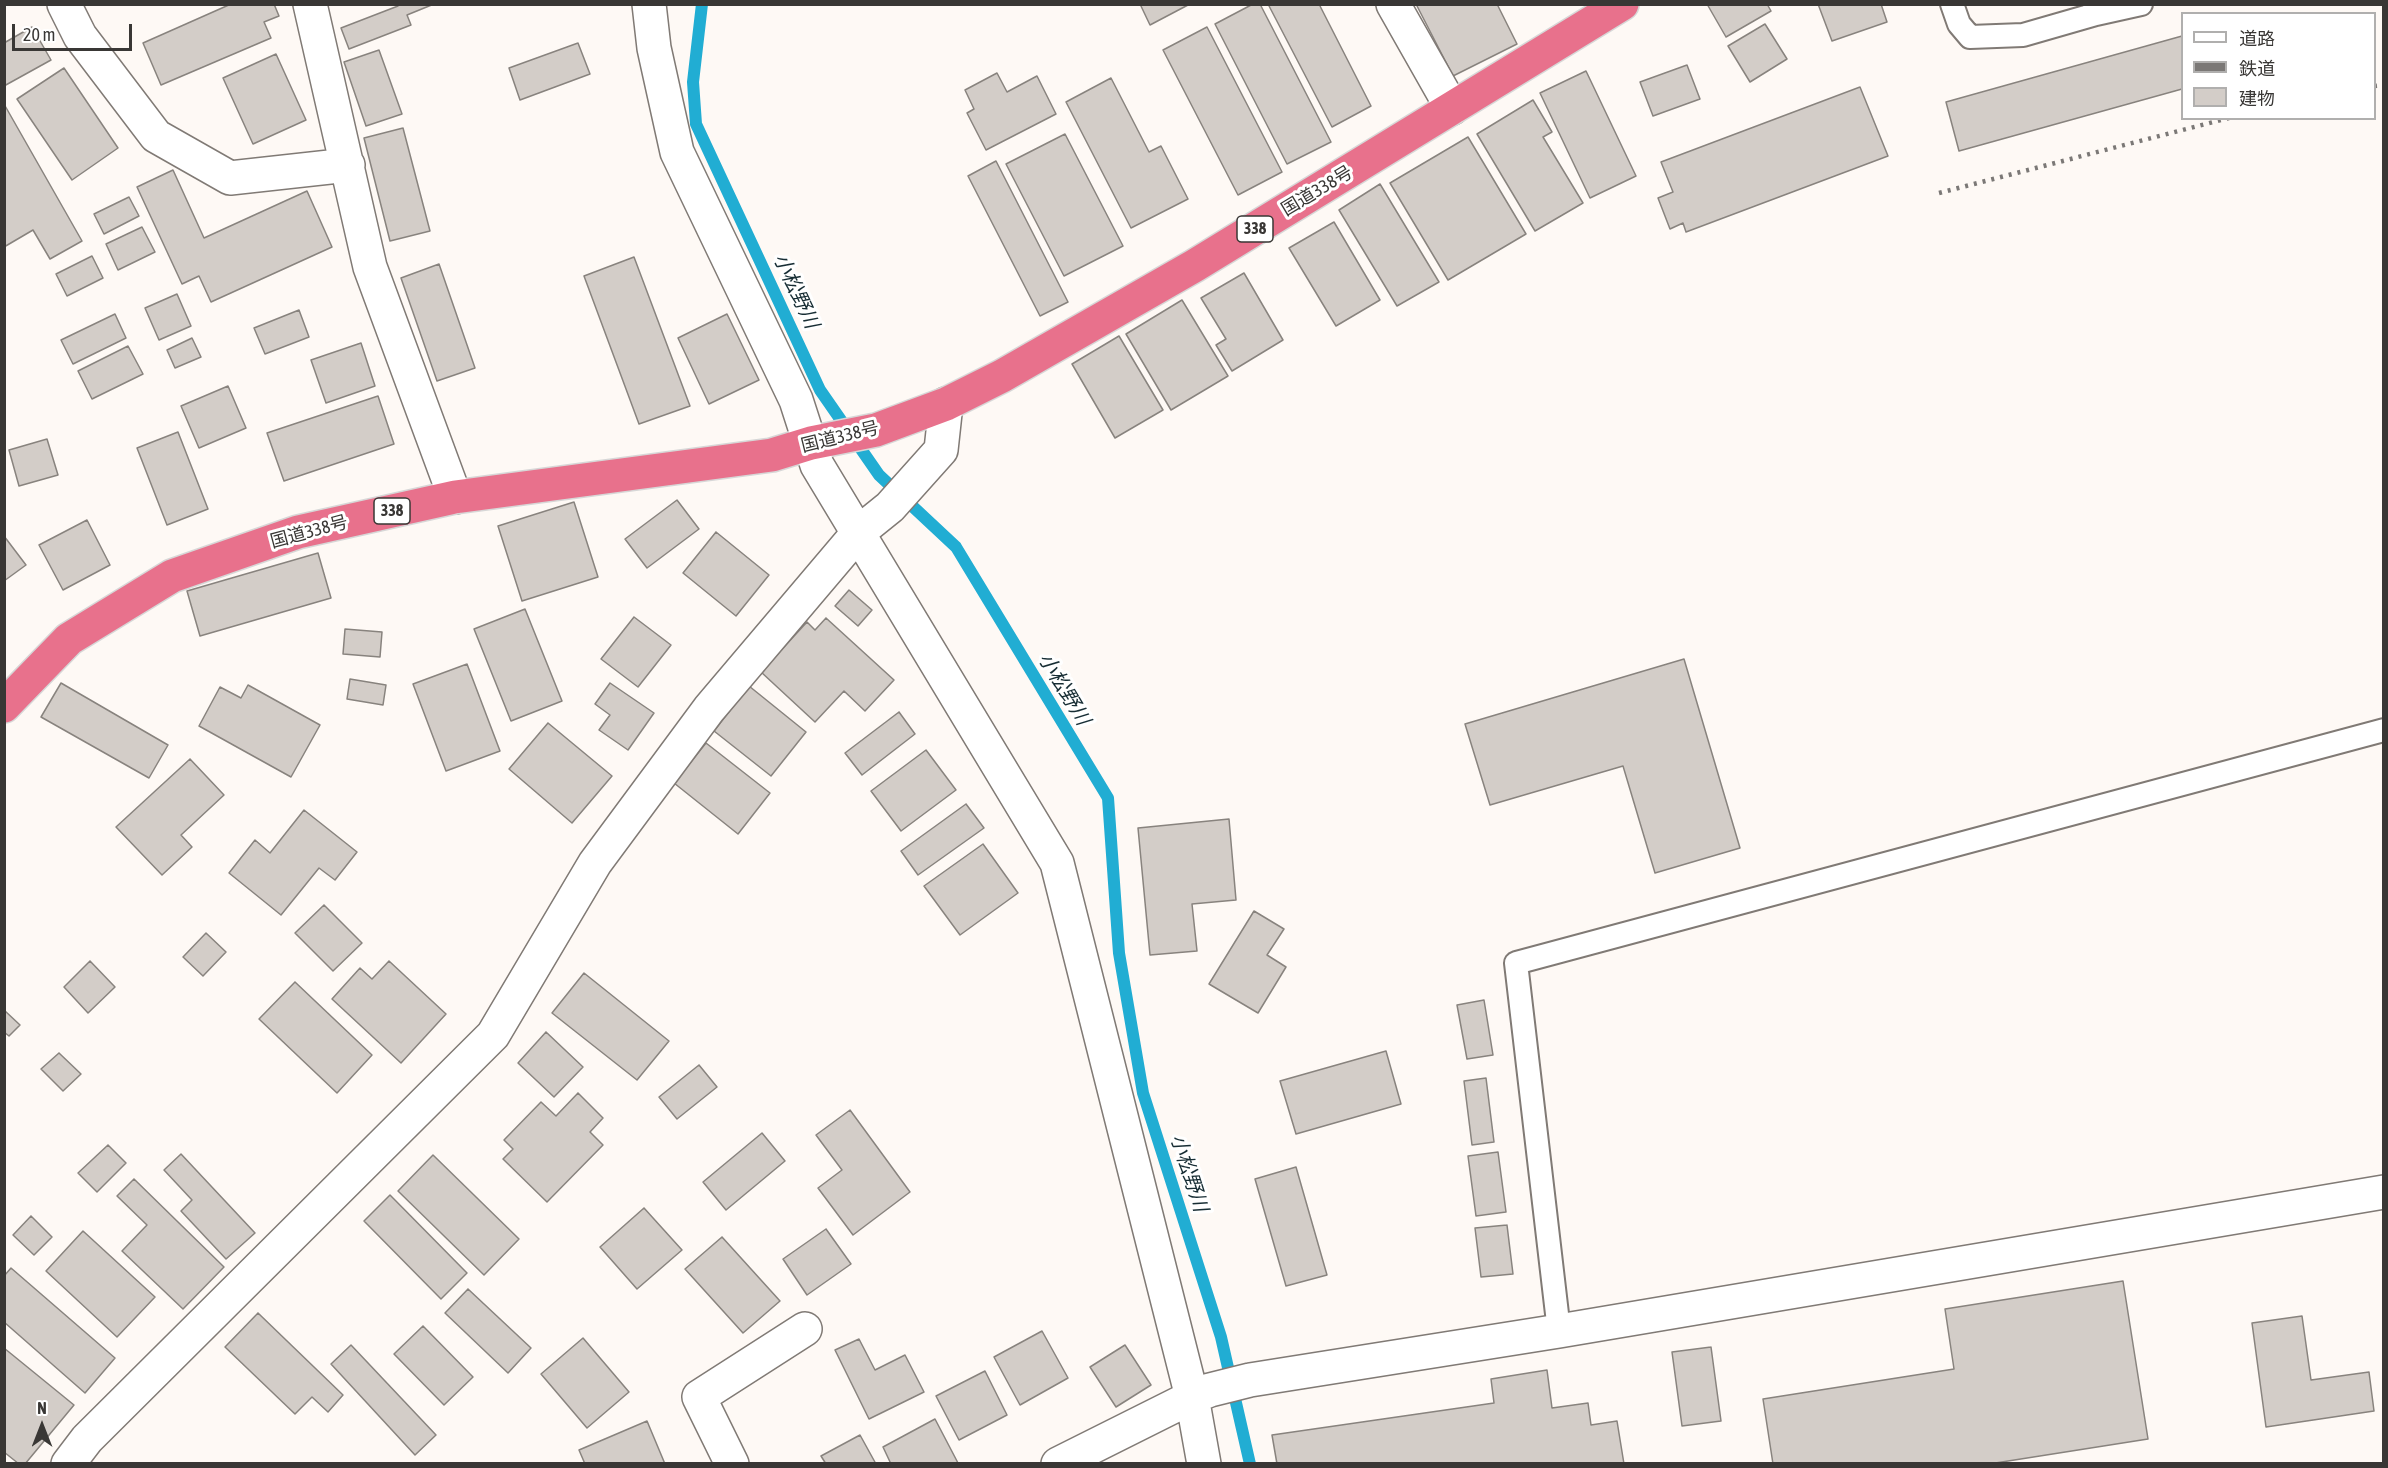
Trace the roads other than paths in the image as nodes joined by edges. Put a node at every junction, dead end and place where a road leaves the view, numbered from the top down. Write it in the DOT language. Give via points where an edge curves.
graph roads {
  1 [pos="64,4"];
  2 [pos="310,4"];
  3 [pos="649,4"];
  4 [pos="1393,4"];
  5 [pos="1622,4"];
  6 [pos="1952,4"];
  7 [pos="2141,4"];
  8 [pos="2095,9"];
  9 [pos="1452,108"];
  10 [pos="348,165"];
  11 [pos="946,404"];
  12 [pos="820,441"];
  13 [pos="455,497"];
  14 [pos="859,532"];
  15 [pos="4,706"];
  16 [pos="2384,730"];
  17 [pos="2384,1192"];
  18 [pos="805,1329"];
  19 [pos="1559,1331"];
  20 [pos="1201,1394"];
  21 [pos="68,1464"];
  22 [pos="732,1464"];
  23 [pos="1058,1464"];
  24 [pos="1203,1464"];
  1 -- 10 [label="street" via="80,36 156,136 230,178"];
  2 -- 10 [label="street"];
  3 -- 12 [label="street" via="654,48 677,152"];
  4 -- 9 [label="street"];
  5 -- 9 [label="highway, 国道338号 / 338"];
  6 -- 8 [label="lane" via="1959,24 1970,37 2023,35"];
  7 -- 8 [label="lane"];
  9 -- 11 [label="highway, 国道338号 / 338" via="1194,266"];
  10 -- 13 [label="street" via="370,267"];
  11 -- 12 [label="highway, 国道338号 / 338" via="876,429"];
  11 -- 14 [label="street" via="940,450 890,507"];
  12 -- 13 [label="highway, 国道338号 / 338" via="772,455"];
  12 -- 14 [label="street" via="817,465"];
  13 -- 15 [label="highway, 国道338号 / 338" via="298,532 172,576 69,639"];
  14 -- 20 [label="street" via="1057,863"];
  14 -- 21 [label="street" via="709,710 595,863 493,1035 87,1439"];
  16 -- 19 [label="lane" via="1516,963"];
  17 -- 19 [label="street"];
  18 -- 22 [label="street" via="699,1397"];
  19 -- 20 [label="street" via="1250,1380"];
  20 -- 23 [label="street"];
  20 -- 24 [label="street"];
}
